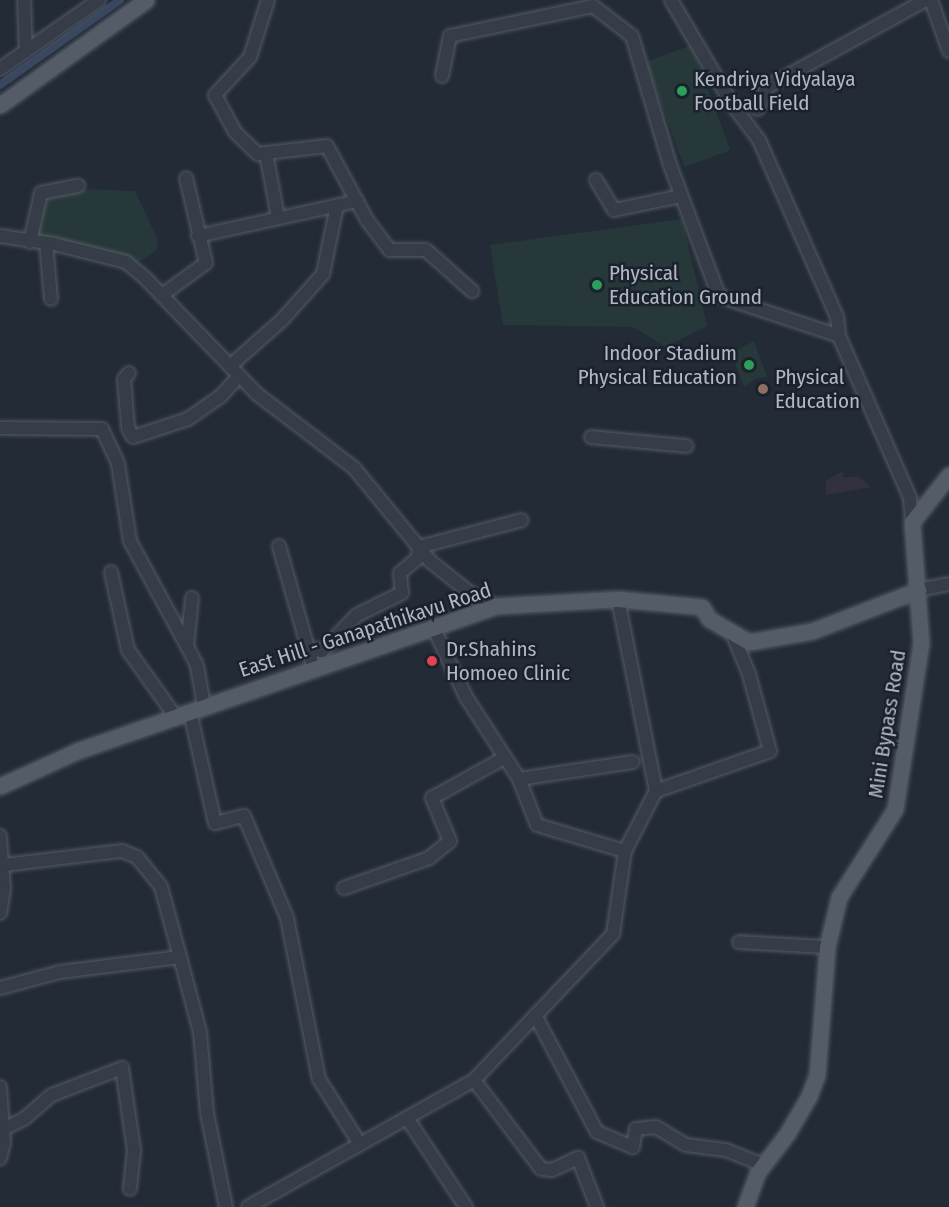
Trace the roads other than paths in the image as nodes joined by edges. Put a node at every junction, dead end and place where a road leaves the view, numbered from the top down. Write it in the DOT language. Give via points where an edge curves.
graph roads {
  1 [pos="24,0"];
  2 [pos="99,0"];
  3 [pos="146,0"];
  4 [pos="268,0"];
  5 [pos="671,0"];
  6 [pos="926,0"];
  7 [pos="931,0"];
  8 [pos="27,51"];
  9 [pos="949,51"];
  10 [pos="0,69"];
  11 [pos="442,76"];
  12 [pos="0,105"];
  13 [pos="758,109"];
  14 [pos="266,153"];
  15 [pos="186,178"];
  16 [pos="596,180"];
  17 [pos="78,186"];
  18 [pos="681,195"];
  19 [pos="357,201"];
  20 [pos="337,205"];
  21 [pos="278,217"];
  22 [pos="0,236"];
  23 [pos="198,236"];
  24 [pos="30,242"];
  25 [pos="46,243"];
  26 [pos="472,291"];
  27 [pos="162,295"];
  28 [pos="51,299"];
  29 [pos="840,336"];
  30 [pos="230,366"];
  31 [pos="129,373"];
  32 [pos="239,376"];
  33 [pos="0,428"];
  34 [pos="591,436"];
  35 [pos="687,446"];
  36 [pos="949,475"];
  37 [pos="522,520"];
  38 [pos="912,522"];
  39 [pos="279,546"];
  40 [pos="419,547"];
  41 [pos="111,572"];
  42 [pos="949,584"];
  43 [pos="918,590"];
  44 [pos="192,598"];
  45 [pos="618,599"];
  46 [pos="495,606"];
  47 [pos="434,629"];
  48 [pos="732,633"];
  49 [pos="187,646"];
  50 [pos="306,648"];
  51 [pos="314,670"];
  52 [pos="204,706"];
  53 [pos="182,714"];
  54 [pos="504,758"];
  55 [pos="633,762"];
  56 [pos="519,779"];
  57 [pos="0,786"];
  58 [pos="656,791"];
  59 [pos="0,836"];
  60 [pos="626,851"];
  61 [pos="4,865"];
  62 [pos="344,888"];
  63 [pos="0,913"];
  64 [pos="739,942"];
  65 [pos="827,946"];
  66 [pos="180,957"];
  67 [pos="0,988"];
  68 [pos="535,1015"];
  69 [pos="474,1080"];
  70 [pos="0,1087"];
  71 [pos="406,1118"];
  72 [pos="2,1131"];
  73 [pos="360,1144"];
  74 [pos="0,1158"];
  75 [pos="763,1165"];
  76 [pos="130,1189"];
  77 [pos="226,1207"];
  78 [pos="248,1207"];
  79 [pos="465,1207"];
  80 [pos="597,1207"];
  81 [pos="745,1207"];
  1 -- 8 [label="street"];
  2 -- 8 [label="street"];
  3 -- 12 [label="main road"];
  4 -- 14 [label="street" via="250,57 215,95 235,132 258,154"];
  5 -- 29 [label="street" via="732,104 759,140 837,317"];
  6 -- 13 [label="street" via="767,87"];
  7 -- 9 [label="street"];
  8 -- 10 [label="street"];
  11 -- 18 [label="street" via="450,36 593,6 632,36"];
  14 -- 19 [label="street" via="327,146"];
  14 -- 21 [label="street"];
  15 -- 23 [label="street"];
  16 -- 18 [label="street" via="614,210"];
  17 -- 24 [label="street" via="41,193"];
  18 -- 29 [label="street" via="718,296"];
  19 -- 20 [label="street"];
  19 -- 26 [label="street" via="390,250 426,250"];
  20 -- 21 [label="street"];
  20 -- 30 [label="street" via="323,274 282,320"];
  21 -- 23 [label="street"];
  22 -- 24 [label="street"];
  23 -- 27 [label="street" via="206,263"];
  24 -- 25 [label="street"];
  25 -- 27 [label="street" via="126,262"];
  25 -- 28 [label="street"];
  27 -- 30 [label="street"];
  29 -- 38 [label="street" via="910,498"];
  30 -- 32 [label="street"];
  31 -- 32 [label="street" via="124,378 128,428 133,437 188,419 220,397"];
  32 -- 40 [label="street" via="354,468"];
  33 -- 49 [label="street" via="102,429 118,464 130,541"];
  34 -- 35 [label="street"];
  36 -- 38 [label="main road"];
  37 -- 40 [label="street"];
  38 -- 43 [label="main road, Mini Bypass Road"];
  39 -- 50 [label="street"];
  40 -- 46 [label="street" via="453,579"];
  40 -- 50 [label="street" via="418,558 400,573 402,593 357,615 322,651"];
  41 -- 53 [label="street" via="128,650"];
  42 -- 43 [label="street"];
  43 -- 48 [label="main road, East Hill - Ganapathikavu Road" via="789,637 749,642"];
  43 -- 65 [label="main road, Mini Bypass Road" via="921,643 898,798 886,825 839,897"];
  44 -- 49 [label="street"];
  45 -- 46 [label="main road, East Hill - Ganapathikavu Road"];
  45 -- 48 [label="main road, East Hill - Ganapathikavu Road" via="702,607 709,619"];
  45 -- 58 [label="street"];
  46 -- 47 [label="main road, East Hill - Ganapathikavu Road"];
  47 -- 51 [label="main road, East Hill - Ganapathikavu Road"];
  47 -- 54 [label="street" via="466,697"];
  48 -- 58 [label="street" via="749,674 770,751"];
  49 -- 52 [label="street" via="196,666"];
  50 -- 51 [label="street"];
  51 -- 52 [label="main road, East Hill - Ganapathikavu Road"];
  52 -- 53 [label="main road, East Hill - Ganapathikavu Road"];
  53 -- 57 [label="main road, East Hill - Ganapathikavu Road" via="77,751"];
  53 -- 73 [label="street" via="215,823 244,816 287,918 319,1079"];
  54 -- 56 [label="street"];
  54 -- 62 [label="street" via="432,798 450,841 429,858"];
  55 -- 56 [label="street"];
  56 -- 60 [label="street" via="537,825"];
  58 -- 60 [label="street"];
  59 -- 61 [label="street"];
  60 -- 68 [label="street" via="613,934"];
  61 -- 63 [label="street"];
  61 -- 66 [label="street" via="122,851 137,857 161,887"];
  64 -- 65 [label="street"];
  65 -- 75 [label="main road, Mini Bypass Road" via="817,1075 809,1096"];
  66 -- 67 [label="street" via="60,972"];
  66 -- 77 [label="street" via="200,1032 207,1113"];
  68 -- 69 [label="street"];
  68 -- 75 [label="street" via="597,1132 633,1147 636,1129 656,1127 686,1145 726,1150"];
  69 -- 71 [label="street"];
  69 -- 80 [label="street" via="541,1169 552,1170 578,1158"];
  70 -- 72 [label="street"];
  71 -- 73 [label="street"];
  71 -- 79 [label="street"];
  72 -- 74 [label="street"];
  72 -- 76 [label="street" via="52,1095 122,1068 134,1150"];
  73 -- 78 [label="street"];
  75 -- 81 [label="main road, Mini Bypass Road"];
}
